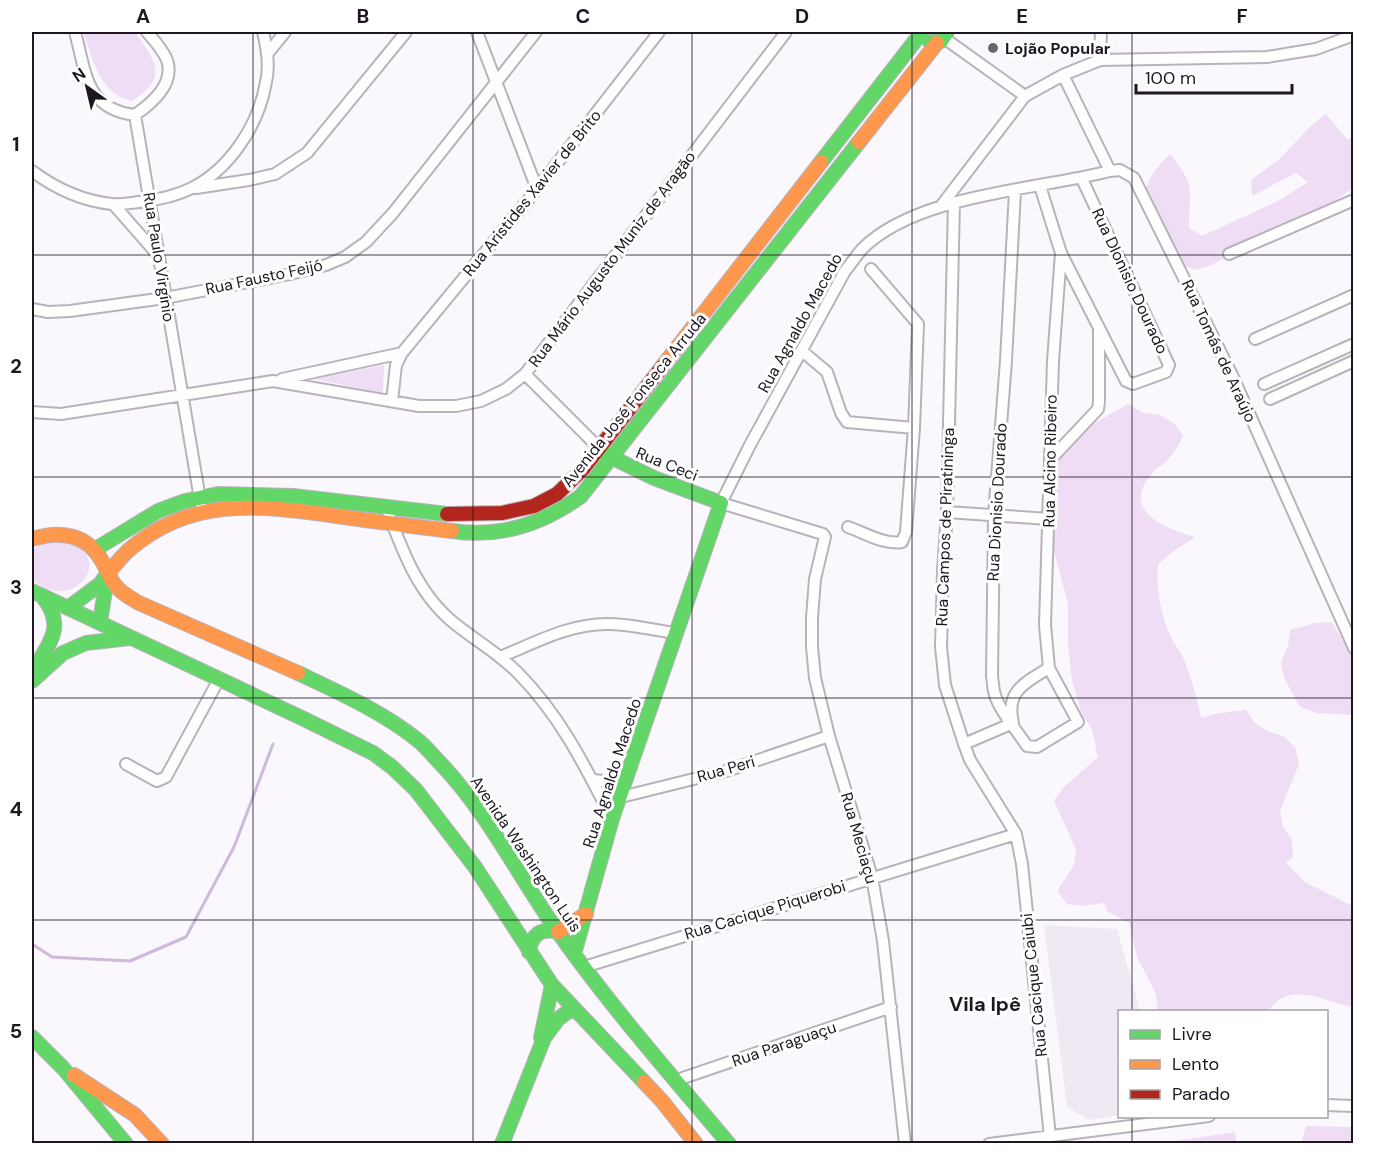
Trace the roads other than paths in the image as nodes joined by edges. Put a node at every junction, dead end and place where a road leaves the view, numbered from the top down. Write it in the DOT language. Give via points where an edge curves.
graph roads {
  1 [pos="75,32"];
  2 [pos="147,32"];
  3 [pos="263,32"];
  4 [pos="285,32"];
  5 [pos="406,32"];
  6 [pos="477,32"];
  7 [pos="536,32"];
  8 [pos="659,32"];
  9 [pos="786,32"];
  10 [pos="922,32"];
  11 [pos="1101,32"];
  12 [pos="945,35"];
  13 [pos="1353,35"];
  14 [pos="268,53"];
  15 [pos="1100,60"];
  16 [pos="1063,75"];
  17 [pos="495,83"];
  18 [pos="1025,96"];
  19 [pos="135,115"];
  20 [pos="32,171"];
  21 [pos="1110,171"];
  22 [pos="1082,179"];
  23 [pos="1040,186"];
  24 [pos="192,188"];
  25 [pos="537,189"];
  26 [pos="1015,191"];
  27 [pos="1353,200"];
  28 [pos="150,201"];
  29 [pos="954,202"];
  30 [pos="114,205"];
  31 [pos="941,207"];
  32 [pos="1061,253"];
  33 [pos="1229,254"];
  34 [pos="158,255"];
  35 [pos="872,269"];
  36 [pos="1353,295"];
  37 [pos="165,298"];
  38 [pos="32,309"];
  39 [pos="1099,326"];
  40 [pos="1255,339"];
  41 [pos="1353,344"];
  42 [pos="802,351"];
  43 [pos="1337,351"];
  44 [pos="402,352"];
  45 [pos="1348,364"];
  46 [pos="525,374"];
  47 [pos="273,381"];
  48 [pos="1264,384"];
  49 [pos="183,395"];
  50 [pos="1270,399"];
  51 [pos="392,401"];
  52 [pos="32,412"];
  53 [pos="914,428"];
  54 [pos="599,448"];
  55 [pos="610,458"];
  56 [pos="1050,460"];
  57 [pos="200,496"];
  58 [pos="721,503"];
  59 [pos="386,507"];
  60 [pos="202,511"];
  61 [pos="947,512"];
  62 [pos="994,516"];
  63 [pos="1049,519"];
  64 [pos="392,525"];
  65 [pos="848,527"];
  66 [pos="825,536"];
  67 [pos="32,539"];
  68 [pos="94,550"];
  69 [pos="108,573"];
  70 [pos="37,593"];
  71 [pos="68,608"];
  72 [pos="100,623"];
  73 [pos="676,633"];
  74 [pos="133,638"];
  75 [pos="86,643"];
  76 [pos="1353,648"];
  77 [pos="500,657"];
  78 [pos="1049,668"];
  79 [pos="32,672"];
  80 [pos="219,678"];
  81 [pos="32,681"];
  82 [pos="1078,722"];
  83 [pos="1013,723"];
  84 [pos="829,736"];
  85 [pos="964,744"];
  86 [pos="126,764"];
  87 [pos="592,780"];
  88 [pos="623,790"];
  89 [pos="612,819"];
  90 [pos="1016,834"];
  91 [pos="872,877"];
  92 [pos="586,914"];
  93 [pos="558,932"];
  94 [pos="529,952"];
  95 [pos="574,954"];
  96 [pos="584,967"];
  97 [pos="552,985"];
  98 [pos="891,1007"];
  99 [pos="573,1008"];
  100 [pos="32,1037"];
  101 [pos="538,1049"];
  102 [pos="64,1069"];
  103 [pos="677,1080"];
  104 [pos="1328,1105"];
  105 [pos="1353,1106"];
  106 [pos="1194,1118"];
  107 [pos="1050,1137"];
  108 [pos="125,1142"];
  109 [pos="156,1143"];
  110 [pos="162,1143"];
  111 [pos="502,1143"];
  112 [pos="696,1143"];
  113 [pos="729,1143"];
  114 [pos="904,1143"];
  115 [pos="989,1143"];
  1 -- 19 [label="street" via="92,92 112,110"];
  2 -- 19 [label="street" via="166,59 169,71 151,104"];
  3 -- 14 [label="street"];
  4 -- 14 [label="street"];
  5 -- 24 [label="street" via="307,153 275,174"];
  6 -- 17 [label="street"];
  7 -- 17 [label="street, Rua Fausto Feijó"];
  8 -- 25 [label="street, Rua Aristides Xavier de Brito"];
  9 -- 46 [label="street, Rua Mário Augusto Muniz de Aragão"];
  10 -- 12 [label="main road" via="927,40"];
  10 -- 54 [label="main road, Avenida José Fonseca Arruda"];
  11 -- 15 [label="street"];
  12 -- 18 [label="street"];
  12 -- 55 [label="main road, Avenida José Fonseca Arruda"];
  13 -- 15 [label="street" via="1316,48 1267,57"];
  14 -- 24 [label="street" via="267,81 260,106 237,151"];
  15 -- 16 [label="street"];
  16 -- 18 [label="street"];
  16 -- 21 [label="street"];
  17 -- 25 [label="street"];
  17 -- 37 [label="street, Rua Fausto Feijó" via="393,213 366,242 345,256 290,274"];
  18 -- 31 [label="street"];
  19 -- 28 [label="street, Rua Paulo Virgínio"];
  20 -- 30 [label="street" via="67,192"];
  21 -- 22 [label="street"];
  21 -- 76 [label="street, Rua Tomás de Araújo" via="1120,170 1134,178 1232,375"];
  22 -- 23 [label="street"];
  22 -- 39 [label="street, Rua DIonisio Dourado" via="1168,369 1129,383"];
  23 -- 26 [label="street"];
  23 -- 32 [label="street"];
  24 -- 28 [label="street"];
  25 -- 44 [label="street, Rua Aristides Xavier de Brito"];
  26 -- 29 [label="street"];
  26 -- 62 [label="street, Rua Dionisio Dourado"];
  27 -- 33 [label="street"];
  28 -- 30 [label="street"];
  28 -- 34 [label="street, Rua Paulo Virgínio"];
  29 -- 31 [label="street"];
  29 -- 61 [label="street, Rua Campos de Piratininga"];
  30 -- 34 [label="street"];
  31 -- 42 [label="street, Rua Agnaldo Macedo" via="914,216 863,249 845,271"];
  32 -- 39 [label="street"];
  32 -- 56 [label="street, Rua Alcino Ribeiro"];
  34 -- 37 [label="street, Rua Paulo Virgínio"];
  35 -- 53 [label="street" via="918,324"];
  36 -- 40 [label="street"];
  37 -- 38 [label="street, Rua Fausto Feijó" via="70,311"];
  37 -- 49 [label="street, Rua Paulo Virgínio"];
  39 -- 56 [label="street" via="1098,409"];
  41 -- 43 [label="street"];
  42 -- 53 [label="street" via="827,372 847,422"];
  42 -- 58 [label="street, Rua Agnaldo Macedo"];
  43 -- 45 [label="street"];
  43 -- 48 [label="street"];
  44 -- 47 [label="street"];
  44 -- 51 [label="street, Rua Aristides Xavier de Brito" via="396,365"];
  45 -- 50 [label="street"];
  46 -- 51 [label="street, Rua Mário Augusto Muniz de Aragão" via="481,401 456,406"];
  46 -- 54 [label="street, Rua Ceci"];
  47 -- 49 [label="street"];
  47 -- 51 [label="street"];
  49 -- 52 [label="street" via="61,414"];
  49 -- 57 [label="street, Rua Paulo Virgínio"];
  53 -- 65 [label="street" via="904,539 886,542"];
  54 -- 55 [label="main road, Rua Ceci"];
  54 -- 59 [label="main road, Avenida José Fonseca Arruda" via="573,481 530,508 457,515"];
  55 -- 58 [label="main road, Rua Ceci"];
  55 -- 64 [label="main road, Avenida José Fonseca Arruda" via="581,496 536,523 501,531 458,532"];
  56 -- 63 [label="street, Rua Alcino Ribeiro"];
  57 -- 59 [label="main road, Avenida José Fonseca Arruda" via="247,493"];
  57 -- 60 [label="street, Rua Paulo Virgínio"];
  57 -- 68 [label="main road, Avenida José Fonseca Arruda" via="171,505"];
  58 -- 66 [label="street, Rua Ceci"];
  58 -- 73 [label="main road, Rua Agnaldo Macedo"];
  59 -- 64 [label="street"];
  60 -- 64 [label="main road, Avenida José Fonseca Arruda" via="259,507"];
  60 -- 69 [label="main road, Avenida José Fonseca Arruda" via="164,527 130,549"];
  61 -- 62 [label="street"];
  61 -- 85 [label="street, Rua Campos de Piratininga" via="941,647 945,685"];
  62 -- 63 [label="street"];
  62 -- 83 [label="street, Rua Dionisio Dourado" via="992,676 995,696"];
  63 -- 78 [label="street, Rua Alcino Ribeiro" via="1045,625"];
  64 -- 77 [label="street" via="414,575 433,603 453,623"];
  66 -- 84 [label="street, Rua Meciaçu" via="815,579 812,647"];
  67 -- 68 [label="main road, Avenida Washington Luis" via="55,532 72,534"];
  68 -- 69 [label="main road, Avenida Washington Luis"];
  69 -- 71 [label="main road, Avenida José Fonseca Arruda" via="100,584"];
  69 -- 72 [label="main road"];
  69 -- 93 [label="main road, Avenida Washington Luis" via="115,586 139,603 342,694 421,743 488,822"];
  70 -- 71 [label="main road"];
  70 -- 79 [label="main road" via="53,609 56,625"];
  71 -- 72 [label="main road"];
  72 -- 74 [label="main road"];
  72 -- 75 [label="street"];
  73 -- 77 [label="street" via="605,623 573,628"];
  73 -- 88 [label="main road, Rua Agnaldo Macedo"];
  74 -- 75 [label="main road"];
  74 -- 80 [label="main road"];
  75 -- 81 [label="main road" via="63,653"];
  77 -- 87 [label="street" via="544,702"];
  78 -- 82 [label="street, Rua Alcino Ribeiro"];
  78 -- 83 [label="street" via="1015,694 1010,702"];
  80 -- 86 [label="street" via="166,777 157,781"];
  80 -- 94 [label="main road" via="373,753 392,768 416,790 464,852"];
  82 -- 83 [label="street, Rua Dionisio Dourado" via="1036,747 1027,746"];
  83 -- 85 [label="street"];
  84 -- 88 [label="street, Rua Peri" via="726,771"];
  84 -- 91 [label="street, Rua Meciaçu"];
  85 -- 90 [label="street, Rua Campos de Piratininga"];
  87 -- 88 [label="street, Rua Peri"];
  87 -- 89 [label="street"];
  88 -- 89 [label="main road, Rua Agnaldo Macedo"];
  89 -- 92 [label="main road, Rua Agnaldo Macedo"];
  90 -- 91 [label="street, Rua Cacique Piquerobi"];
  90 -- 107 [label="street, Rua Cacique Caiubi"];
  91 -- 96 [label="street, Rua Cacique Piquerobi"];
  91 -- 98 [label="street, Rua Meciaçu"];
  92 -- 93 [label="main road"];
  92 -- 95 [label="main road, Rua Agnaldo Macedo"];
  93 -- 94 [label="main road" via="544,929 537,933"];
  93 -- 95 [label="main road, Avenida Washington Luis"];
  94 -- 97 [label="main road"];
  95 -- 96 [label="main road, Avenida Washington Luis"];
  96 -- 103 [label="main road, Avenida Washington Luis"];
  97 -- 99 [label="main road"];
  97 -- 101 [label="main road"];
  98 -- 103 [label="street, Rua Paraguaçu"];
  98 -- 114 [label="street, Rua Meciaçu"];
  99 -- 101 [label="main road" via="551,1027"];
  99 -- 112 [label="main road"];
  100 -- 102 [label="main road"];
  101 -- 111 [label="main road"];
  102 -- 108 [label="main road"];
  102 -- 110 [label="main road" via="135,1115"];
  103 -- 113 [label="main road, Avenida Washington Luis"];
  104 -- 105 [label="street"];
  106 -- 107 [label="street"];
  107 -- 115 [label="street"];
  108 -- 109 [label="main road" via="113,1124 113,1117 119,1113"];
}
